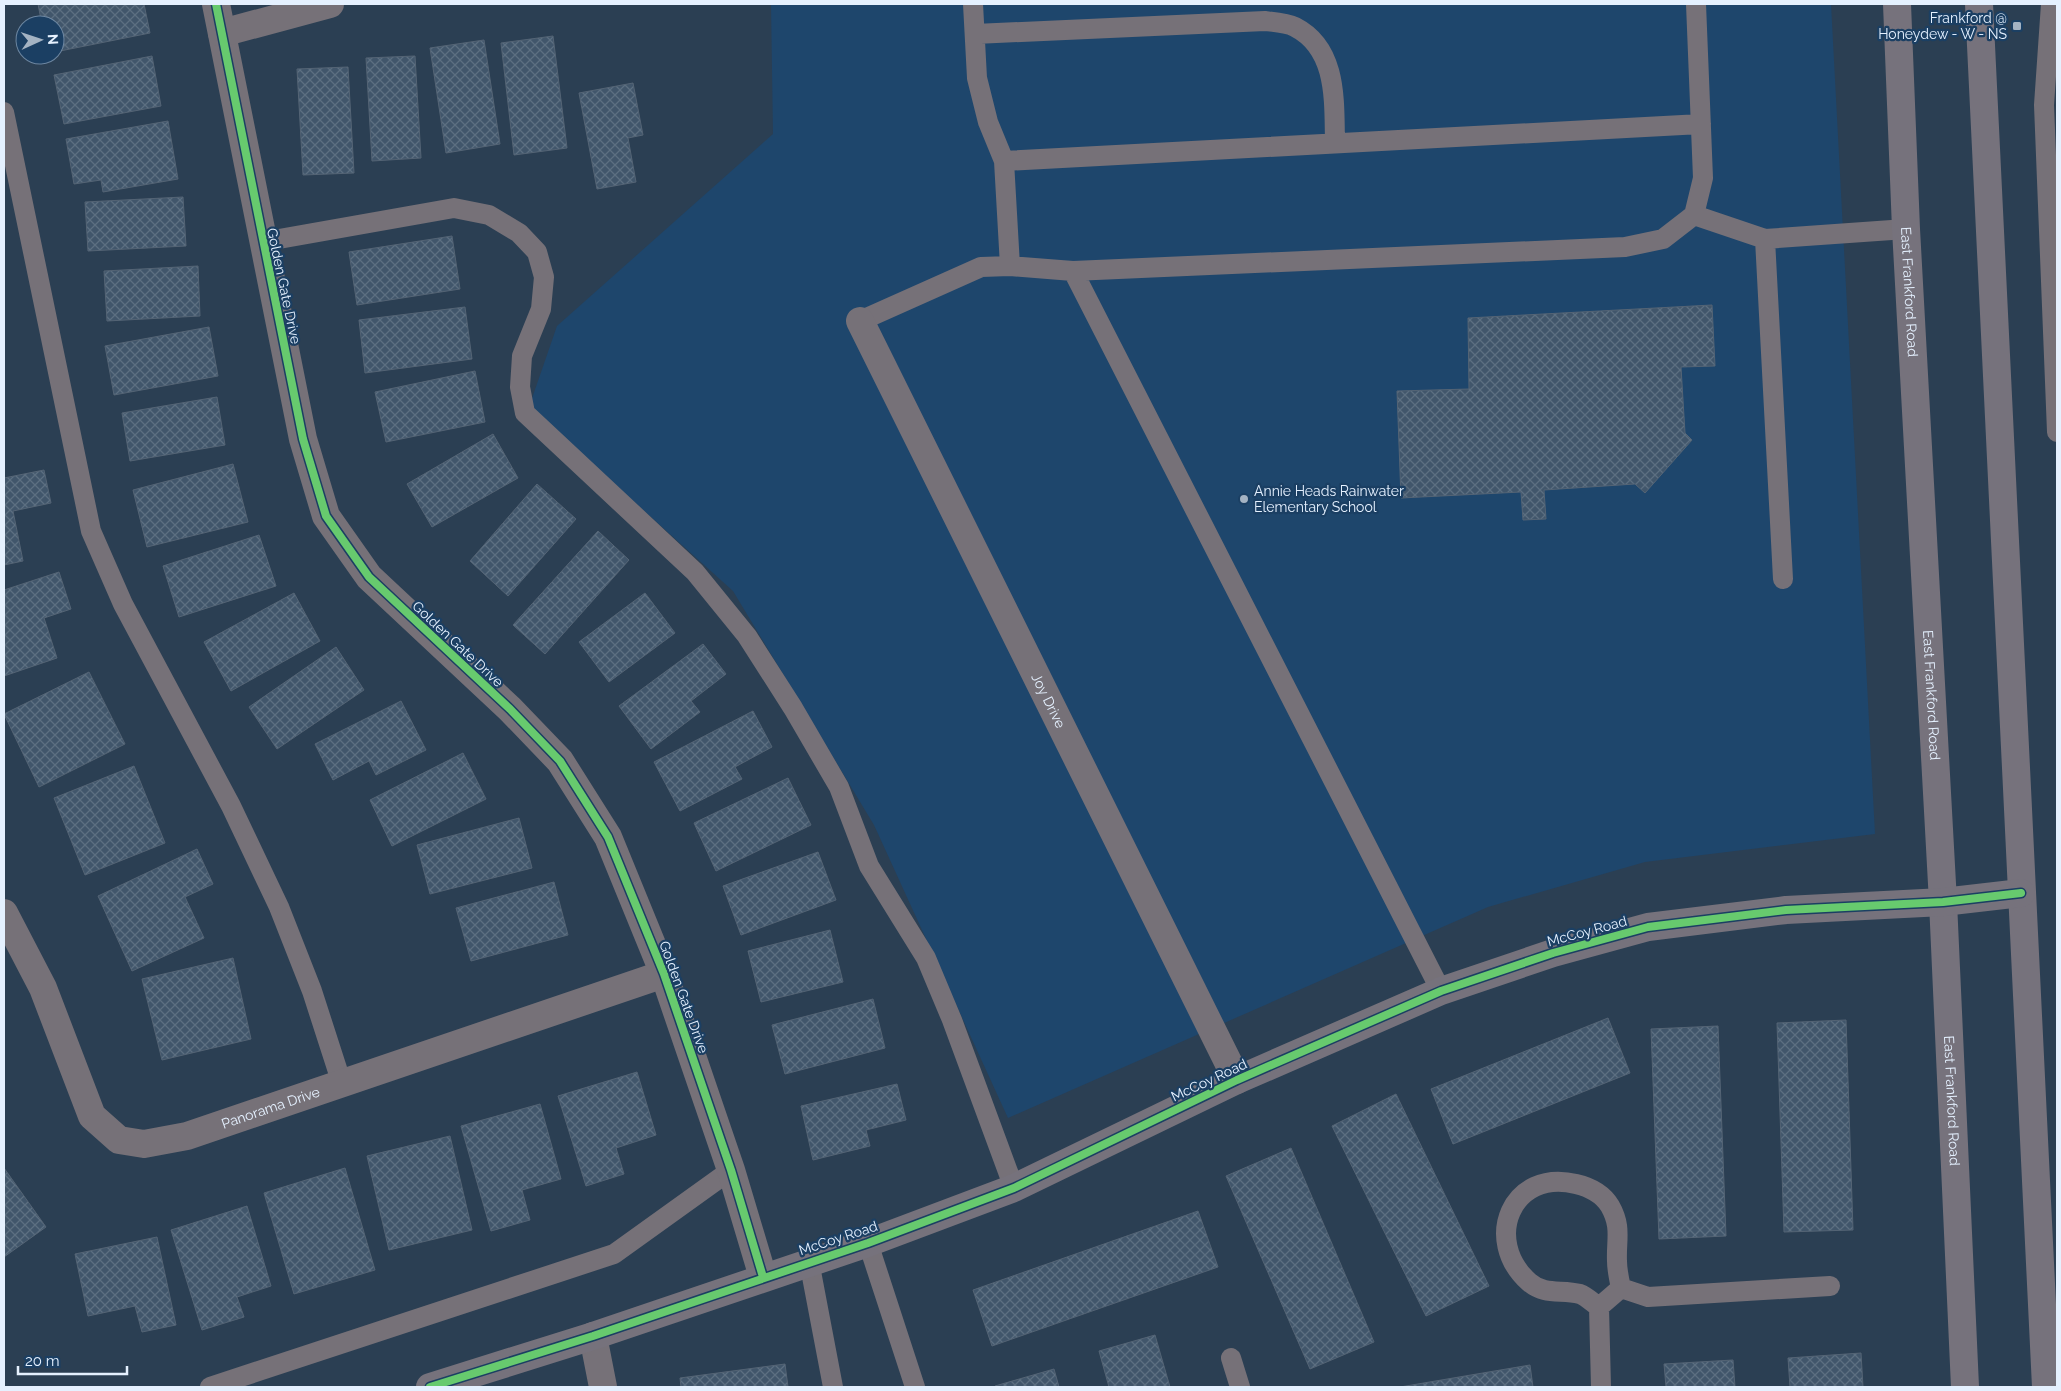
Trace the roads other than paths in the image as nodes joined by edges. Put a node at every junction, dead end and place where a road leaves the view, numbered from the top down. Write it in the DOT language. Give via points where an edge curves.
graph roads {
  1 [pos="216,4"];
  2 [pos="330,4"];
  3 [pos="973,4"];
  4 [pos="1696,4"];
  5 [pos="1707,4"];
  6 [pos="1897,4"];
  7 [pos="1979,4"];
  8 [pos="2051,4"];
  9 [pos="1698,31"];
  10 [pos="222,33"];
  11 [pos="975,34"];
  12 [pos="4,112"];
  13 [pos="1701,124"];
  14 [pos="1336,143"];
  15 [pos="1004,161"];
  16 [pos="1694,215"];
  17 [pos="1906,229"];
  18 [pos="1765,239"];
  19 [pos="262,242"];
  20 [pos="1010,266"];
  21 [pos="1074,271"];
  22 [pos="860,321"];
  23 [pos="2057,432"];
  24 [pos="1783,579"];
  25 [pos="2021,893"];
  26 [pos="1943,902"];
  27 [pos="4,913"];
  28 [pos="664,974"];
  29 [pos="1441,991"];
  30 [pos="1238,1080"];
  31 [pos="342,1084"];
  32 [pos="731,1170"];
  33 [pos="1014,1188"];
  34 [pos="868,1243"];
  35 [pos="809,1261"];
  36 [pos="762,1277"];
  37 [pos="1830,1286"];
  38 [pos="1620,1288"];
  39 [pos="1598,1307"];
  40 [pos="593,1336"];
  41 [pos="1231,1358"];
  42 [pos="210,1387"];
  43 [pos="430,1387"];
  44 [pos="604,1387"];
  45 [pos="833,1387"];
  46 [pos="916,1387"];
  47 [pos="1240,1387"];
  48 [pos="1601,1387"];
  49 [pos="1965,1387"];
  50 [pos="2046,1387"];
  1 -- 10 [label="street, Golden Gate Drive"];
  2 -- 10 [label="street"];
  3 -- 11 [label="lane"];
  4 -- 9 [label="lane"];
  5 -- 9 [label="lane"];
  6 -- 17 [label="main road, East Frankford Road"];
  7 -- 25 [label="main road"];
  8 -- 23 [label="lane" via="2044,105"];
  9 -- 13 [label="lane"];
  10 -- 19 [label="street, Golden Gate Drive"];
  11 -- 14 [label="lane" via="1265,20 1294,26 1319,45 1333,81"];
  11 -- 15 [label="lane" via="977,78 988,122"];
  12 -- 31 [label="lane" via="91,531 123,604 231,806 279,907 312,991"];
  13 -- 14 [label="lane"];
  13 -- 16 [label="lane" via="1703,178"];
  14 -- 15 [label="lane"];
  15 -- 20 [label="lane"];
  16 -- 18 [label="lane"];
  16 -- 21 [label="lane" via="1663,239 1625,247"];
  17 -- 18 [label="lane"];
  17 -- 26 [label="main road, East Frankford Road"];
  18 -- 24 [label="lane"];
  19 -- 28 [label="street, Golden Gate Drive" via="303,439 326,516 369,577 510,709 560,761 608,837"];
  19 -- 33 [label="lane" via="454,208 489,215 519,233 537,252 544,277 541,309 522,356 520,387 525,413 695,572 747,636 793,708 838,787 869,866 926,958"];
  20 -- 21 [label="lane"];
  20 -- 22 [label="lane" via="981,267"];
  21 -- 29 [label="lane"];
  22 -- 30 [label="street, Joy Drive"];
  25 -- 26 [label="main road, McCoy Road"];
  25 -- 50 [label="main road"];
  26 -- 29 [label="main road, McCoy Road" via="1786,910 1648,928 1553,953"];
  26 -- 49 [label="main road, East Frankford Road"];
  27 -- 31 [label="street, Panorama Drive" via="43,988 92,1116 119,1140 144,1144 187,1136"];
  28 -- 31 [label="street, Panorama Drive"];
  28 -- 32 [label="street, Golden Gate Drive"];
  29 -- 30 [label="main road, McCoy Road"];
  30 -- 33 [label="main road, McCoy Road"];
  32 -- 36 [label="street, Golden Gate Drive"];
  32 -- 42 [label="lane" via="614,1254"];
  33 -- 34 [label="main road, McCoy Road"];
  34 -- 35 [label="main road, McCoy Road"];
  34 -- 46 [label="lane"];
  35 -- 36 [label="main road, McCoy Road"];
  35 -- 45 [label="lane"];
  36 -- 40 [label="main road, McCoy Road"];
  37 -- 38 [label="lane" via="1648,1297"];
  38 -- 39 [label="lane"];
  38 -- 39 [label="lane" via="1617,1260 1620,1233 1610,1205 1591,1187 1559,1180 1535,1185 1514,1204 1504,1233 1510,1258 1530,1282 1548,1293 1581,1294"];
  39 -- 48 [label="lane"];
  40 -- 43 [label="main road, McCoy Road"];
  40 -- 44 [label="street"];
  41 -- 47 [label="lane"];
}
